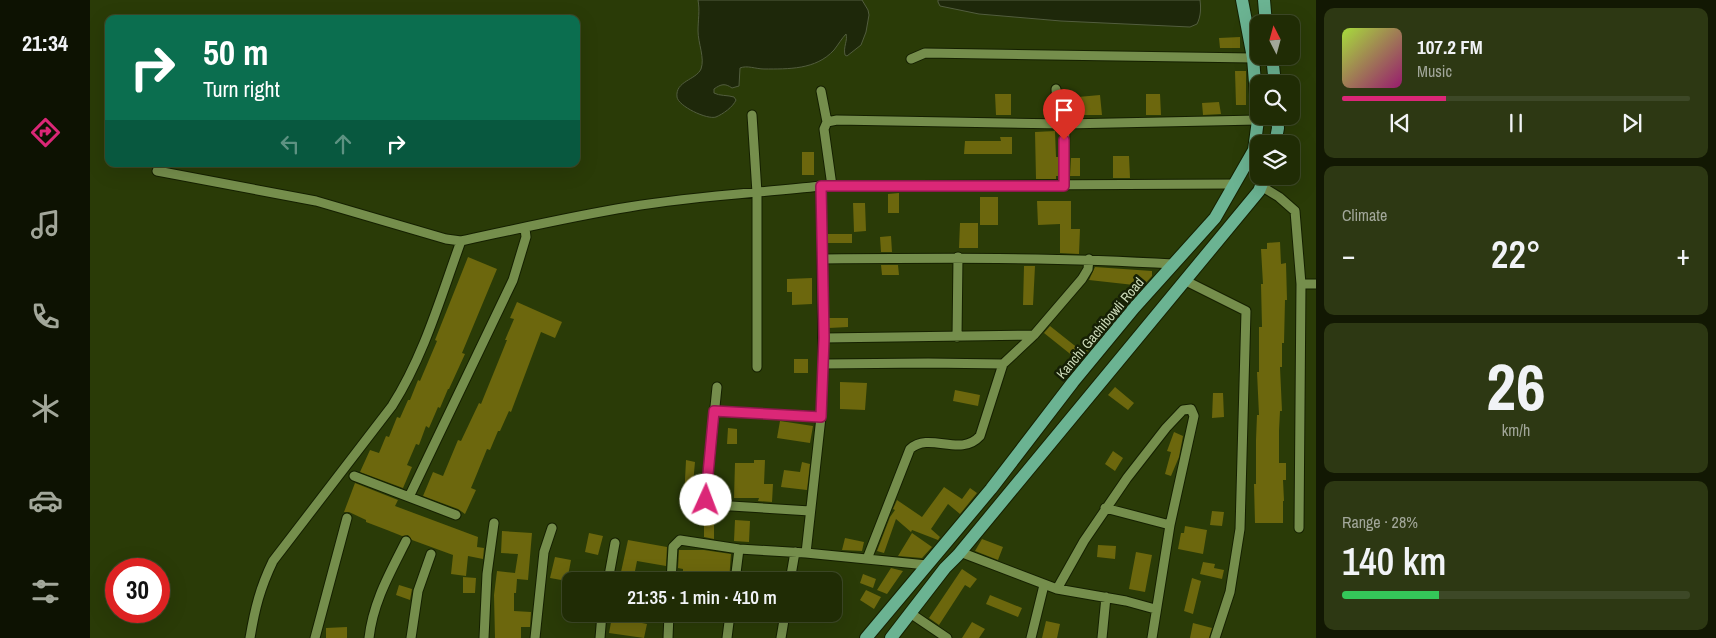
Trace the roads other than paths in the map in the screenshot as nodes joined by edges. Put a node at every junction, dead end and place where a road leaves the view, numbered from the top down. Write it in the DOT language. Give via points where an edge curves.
graph roads {
  1 [pos="1242,0"];
  2 [pos="1264,0"];
  3 [pos="1265,15"];
  4 [pos="1250,42"];
  5 [pos="1250,58"];
  6 [pos="911,60"];
  7 [pos="1056,89"];
  8 [pos="821,90"];
  9 [pos="752,115"];
  10 [pos="1250,120"];
  11 [pos="827,122"];
  12 [pos="1061,124"];
  13 [pos="1257,125"];
  14 [pos="157,171"];
  15 [pos="1234,184"];
  16 [pos="1261,185"];
  17 [pos="1267,185"];
  18 [pos="821,186"];
  19 [pos="832,186"];
  20 [pos="1064,186"];
  21 [pos="758,193"];
  22 [pos="525,228"];
  23 [pos="461,241"];
  24 [pos="958,257"];
  25 [pos="822,259"];
  26 [pos="1089,259"];
  27 [pos="1174,264"];
  28 [pos="1184,280"];
  29 [pos="1301,284"];
  30 [pos="1316,284"];
  31 [pos="1034,335"];
  32 [pos="957,337"];
  33 [pos="824,338"];
  34 [pos="823,364"];
  35 [pos="1004,364"];
  36 [pos="757,367"];
  37 [pos="717,386"];
  38 [pos="714,411"];
  39 [pos="821,417"];
  40 [pos="354,476"];
  41 [pos="409,496"];
  42 [pos="1105,508"];
  43 [pos="810,511"];
  44 [pos="456,515"];
  45 [pos="347,518"];
  46 [pos="494,523"];
  47 [pos="1170,525"];
  48 [pos="552,528"];
  49 [pos="1299,528"];
  50 [pos="406,541"];
  51 [pos="615,543"];
  52 [pos="739,549"];
  53 [pos="795,552"];
  54 [pos="960,552"];
  55 [pos="806,553"];
  56 [pos="431,554"];
  57 [pos="867,559"];
  58 [pos="926,565"];
  59 [pos="610,572"];
  60 [pos="672,572"];
  61 [pos="736,572"];
  62 [pos="792,572"];
  63 [pos="1044,585"];
  64 [pos="1057,590"];
  65 [pos="1106,597"];
  66 [pos="1155,610"];
  67 [pos="910,613"];
  68 [pos="601,622"];
  69 [pos="669,622"];
  70 [pos="729,622"];
  71 [pos="784,622"];
  72 [pos="250,638"];
  73 [pos="315,638"];
  74 [pos="370,638"];
  75 [pos="411,638"];
  76 [pos="484,638"];
  77 [pos="535,638"];
  78 [pos="600,638"];
  79 [pos="668,638"];
  80 [pos="727,638"];
  81 [pos="781,638"];
  82 [pos="866,638"];
  83 [pos="890,638"];
  84 [pos="947,638"];
  85 [pos="1032,638"];
  86 [pos="1102,638"];
  87 [pos="1152,638"];
  88 [pos="1215,638"];
  1 -- 4 [label="main road, Kanchi Gachibowli Road"];
  2 -- 3 [label="main road"];
  5 -- 6 [label="street" via="925,53"];
  7 -- 12 [label="street"];
  8 -- 11 [label="street"];
  9 -- 21 [label="street"];
  10 -- 12 [label="street"];
  11 -- 12 [label="street"];
  11 -- 19 [label="street" via="824,129"];
  12 -- 20 [label="street"];
  13 -- 15 [label="main road, Kanchi Gachibowli Road" via="1254,150"];
  14 -- 23 [label="street" via="316,201"];
  15 -- 20 [label="street"];
  15 -- 27 [label="main road, Kanchi Gachibowli Road" via="1215,218"];
  16 -- 28 [label="main road"];
  17 -- 29 [label="street" via="1295,211"];
  18 -- 19 [label="street"];
  18 -- 21 [label="street"];
  18 -- 25 [label="street"];
  19 -- 20 [label="street"];
  21 -- 22 [label="street" via="629,207"];
  21 -- 36 [label="street"];
  22 -- 23 [label="street"];
  22 -- 41 [label="street" via="526,237 513,280"];
  23 -- 72 [label="street" via="404,387 273,561 262,583"];
  24 -- 25 [label="street"];
  24 -- 26 [label="street"];
  24 -- 32 [label="street"];
  25 -- 33 [label="street"];
  26 -- 27 [label="street"];
  26 -- 31 [label="street" via="1082,279"];
  27 -- 58 [label="main road, Kanchi Gachibowli Road" via="1073,382"];
  28 -- 54 [label="main road"];
  28 -- 88 [label="street" via="1246,310 1240,530 1230,592"];
  29 -- 30 [label="street"];
  29 -- 49 [label="street"];
  31 -- 32 [label="street"];
  31 -- 35 [label="street"];
  32 -- 33 [label="street"];
  33 -- 34 [label="street"];
  34 -- 35 [label="street"];
  34 -- 39 [label="street"];
  35 -- 57 [label="street" via="980,436 974,442 966,446 924,443 910,449"];
  37 -- 38 [label="street"];
  38 -- 39 [label="street"];
  38 -- 43 [label="street" via="706,500 710,504"];
  39 -- 43 [label="street"];
  40 -- 41 [label="street"];
  41 -- 44 [label="street"];
  42 -- 47 [label="street"];
  42 -- 47 [label="street" via="1166,428 1188,408 1194,416"];
  42 -- 64 [label="street"];
  43 -- 55 [label="street"];
  45 -- 73 [label="street"];
  46 -- 76 [label="street" via="487,574"];
  47 -- 66 [label="street"];
  48 -- 77 [label="street" via="544,552"];
  50 -- 74 [label="street" via="377,602"];
  51 -- 59 [label="street"];
  52 -- 53 [label="street"];
  52 -- 60 [label="street" via="680,540 674,548"];
  52 -- 61 [label="street"];
  53 -- 55 [label="street"];
  53 -- 62 [label="street"];
  54 -- 63 [label="street"];
  54 -- 67 [label="main road"];
  55 -- 57 [label="street"];
  56 -- 75 [label="street" via="418,591"];
  57 -- 58 [label="street"];
  58 -- 82 [label="main road, Kanchi Gachibowli Road"];
  63 -- 64 [label="street"];
  63 -- 85 [label="street"];
  64 -- 65 [label="street"];
  65 -- 66 [label="street"];
  65 -- 86 [label="street"];
  66 -- 87 [label="street"];
  67 -- 83 [label="main road"];
  67 -- 84 [label="street"];
  68 -- 78 [label="street"];
  69 -- 79 [label="street"];
  70 -- 80 [label="street"];
  71 -- 81 [label="street"];
}
